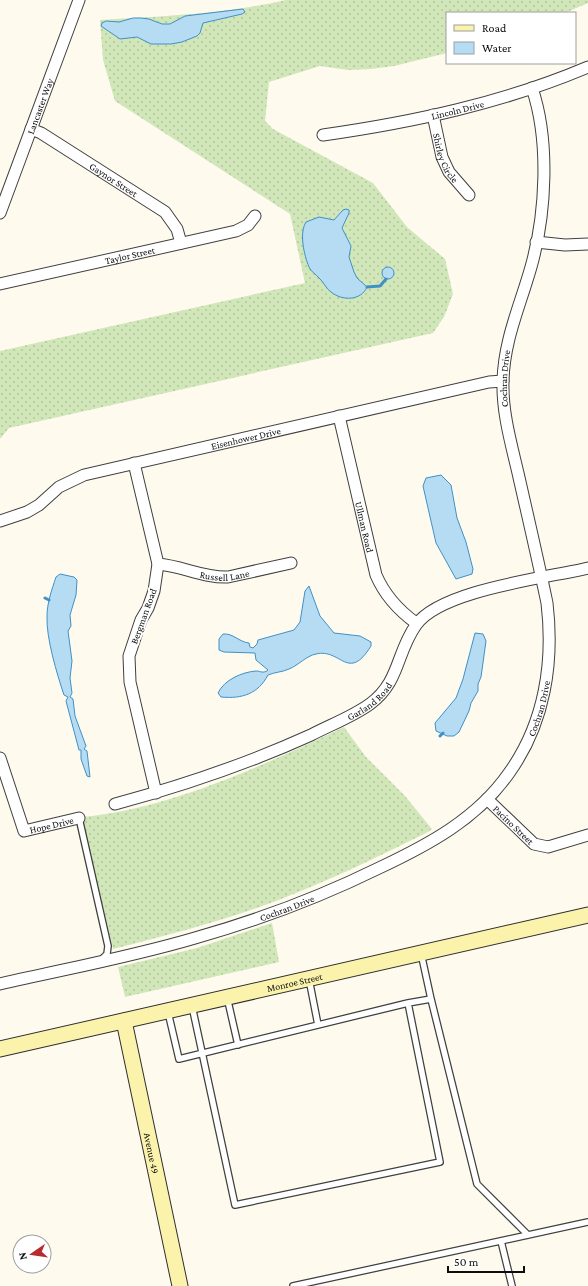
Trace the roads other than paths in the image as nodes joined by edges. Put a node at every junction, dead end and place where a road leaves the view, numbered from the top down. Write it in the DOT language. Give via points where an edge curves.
graph roads {
  1 [pos="79,0"];
  2 [pos="588,67"];
  3 [pos="532,88"];
  4 [pos="433,115"];
  5 [pos="31,129"];
  6 [pos="323,135"];
  7 [pos="469,195"];
  8 [pos="0,212"];
  9 [pos="255,216"];
  10 [pos="536,242"];
  11 [pos="181,243"];
  12 [pos="588,244"];
  13 [pos="0,284"];
  14 [pos="503,381"];
  15 [pos="339,416"];
  16 [pos="134,463"];
  17 [pos="0,521"];
  18 [pos="291,563"];
  19 [pos="158,564"];
  20 [pos="588,568"];
  21 [pos="542,578"];
  22 [pos="416,623"];
  23 [pos="0,758"];
  24 [pos="156,793"];
  25 [pos="487,799"];
  26 [pos="115,804"];
  27 [pos="79,818"];
  28 [pos="588,835"];
  29 [pos="588,914"];
  30 [pos="421,953"];
  31 [pos="101,960"];
  32 [pos="309,978"];
  33 [pos="0,984"];
  34 [pos="227,997"];
  35 [pos="431,999"];
  36 [pos="408,1003"];
  37 [pos="192,1005"];
  38 [pos="168,1011"];
  39 [pos="124,1021"];
  40 [pos="318,1025"];
  41 [pos="238,1045"];
  42 [pos="0,1049"];
  43 [pos="202,1054"];
  44 [pos="588,1222"];
  45 [pos="528,1235"];
  46 [pos="501,1241"];
  47 [pos="180,1286"];
  48 [pos="293,1286"];
  49 [pos="512,1286"];
  1 -- 5 [label="street, Lancaster Way"];
  2 -- 3 [label="street, Lincoln Drive"];
  3 -- 4 [label="street, Lincoln Drive" via="495,101"];
  3 -- 10 [label="street, Cochran Drive" via="540,122 543,156 542,194"];
  4 -- 6 [label="street, Lincoln Drive"];
  4 -- 7 [label="street, Shirley Circle" via="442,158 449,172"];
  5 -- 8 [label="street, Lancaster Way"];
  5 -- 11 [label="street, Gaynor Street" via="165,212 177,229"];
  9 -- 11 [label="street, Taylor Street" via="248,225 236,231"];
  10 -- 12 [label="street"];
  10 -- 14 [label="street, Cochran Drive" via="511,327"];
  11 -- 13 [label="street, Taylor Street"];
  14 -- 15 [label="street, Eisenhower Drive"];
  14 -- 21 [label="street, Cochran Drive" via="505,415"];
  15 -- 16 [label="street, Eisenhower Drive"];
  15 -- 22 [label="street, Ullman Road" via="376,575 392,602"];
  16 -- 17 [label="street, Eisenhower Drive" via="72,479 33,508"];
  16 -- 19 [label="street, Bergman Road"];
  18 -- 19 [label="street, Russell Lane" via="223,578 177,566"];
  19 -- 24 [label="street, Bergman Road" via="154,591 134,636 128,669"];
  20 -- 21 [label="street, Garland Road"];
  21 -- 22 [label="street, Garland Road" via="454,598"];
  21 -- 25 [label="street, Cochran Drive" via="550,631 546,687 536,722 525,747 509,773"];
  22 -- 24 [label="street, Garland Road" via="403,648 393,678 380,696 361,710 279,749 232,768"];
  23 -- 27 [label="street, Hope Drive" via="24,831"];
  24 -- 26 [label="street, Garland Road"];
  25 -- 28 [label="street, Pacino Street" via="534,844 548,847"];
  25 -- 31 [label="street, Cochran Drive" via="468,818 440,837 333,890 271,915 194,938"];
  27 -- 31 [label="lane" via="108,946 107,954"];
  29 -- 30 [label="main road, Monroe Street"];
  30 -- 32 [label="main road, Monroe Street"];
  30 -- 35 [label="lane"];
  31 -- 33 [label="street, Cochran Drive"];
  32 -- 34 [label="main road, Monroe Street"];
  32 -- 40 [label="lane"];
  34 -- 37 [label="main road, Monroe Street"];
  34 -- 41 [label="lane"];
  35 -- 36 [label="lane"];
  35 -- 45 [label="lane" via="477,1184"];
  36 -- 40 [label="lane"];
  36 -- 43 [label="lane" via="440,1162 235,1205"];
  37 -- 38 [label="main road, Monroe Street"];
  37 -- 43 [label="lane"];
  38 -- 39 [label="main road, Monroe Street"];
  38 -- 43 [label="lane" via="179,1059"];
  39 -- 42 [label="main road, Monroe Street"];
  39 -- 47 [label="main road, Avenue 49"];
  40 -- 41 [label="lane"];
  41 -- 43 [label="lane"];
  44 -- 45 [label="lane"];
  45 -- 46 [label="lane"];
  46 -- 48 [label="lane"];
  46 -- 49 [label="lane"];
}
